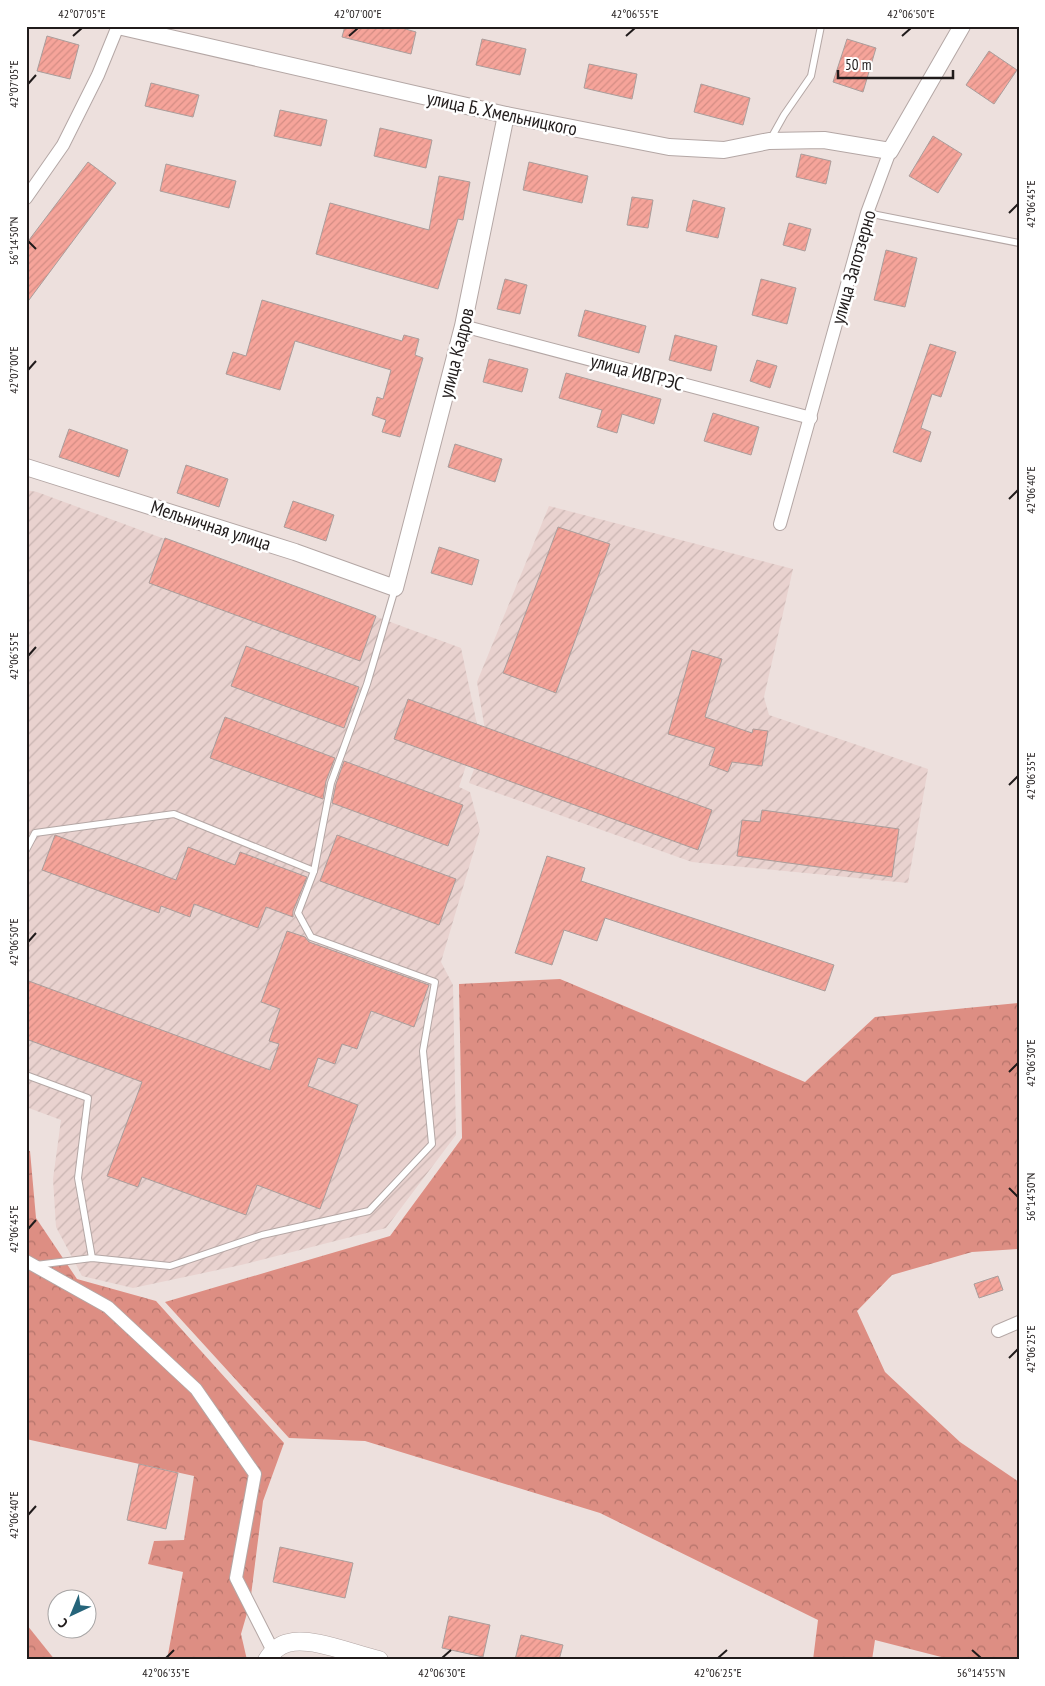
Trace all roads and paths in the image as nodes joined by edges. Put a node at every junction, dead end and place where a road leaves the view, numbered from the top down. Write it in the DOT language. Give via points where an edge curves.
graph roads {
  1 [pos="118,26"];
  2 [pos="821,26"];
  3 [pos="962,26"];
  4 [pos="506,115"];
  5 [pos="769,141"];
  6 [pos="890,151"];
  7 [pos="26,198"];
  8 [pos="867,213"];
  9 [pos="1019,243"];
  10 [pos="463,326"];
  11 [pos="811,418"];
  12 [pos="26,467"];
  13 [pos="780,524"];
  14 [pos="395,588"];
  15 [pos="26,850"];
  16 [pos="314,872"];
  17 [pos="26,1076"];
  18 [pos="92,1258"];
  19 [pos="30,1263"];
  20 [pos="1019,1322"];
  21 [pos="998,1331"];
  22 [pos="325,1652"];
  23 [pos="270,1655"];
  24 [pos="374,1659"];
  1 -- 4 [label="street, улица Б. Хмельницкого"];
  1 -- 7 [label="street" via="63,145"];
  2 -- 5 [label="lane" via="811,76"];
  3 -- 6 [label="street, улица Заготзерно"];
  4 -- 5 [label="street, улица Б. Хмельницкого" via="669,147 724,150"];
  4 -- 10 [label="street, улица Кадров"];
  5 -- 6 [label="street, улица Б. Хмельницкого" via="824,140"];
  6 -- 8 [label="street, улица Заготзерно"];
  8 -- 9 [label="lane"];
  8 -- 11 [label="street, улица Заготзерно"];
  10 -- 11 [label="street, улица ИВГРЭС"];
  10 -- 14 [label="street, улица Кадров"];
  11 -- 13 [label="street, улица Заготзерно"];
  12 -- 14 [label="street, Мельничная улица" via="295,552"];
  14 -- 16 [label="lane" via="367,684 331,783"];
  15 -- 16 [label="lane" via="35,833 174,814"];
  16 -- 18 [label="lane" via="298,913 310,937 435,982 423,1051 432,1144 369,1211 262,1235 170,1266"];
  17 -- 18 [label="lane" via="88,1098 78,1178"];
  18 -- 19 [label="lane"];
  19 -- 23 [label="street" via="108,1307 196,1389 255,1474 236,1578"];
  20 -- 21 [label="street"];
  22 -- 23 [label="main road" via="306,1642 288,1643"];
  22 -- 24 [label="main road"];
}
